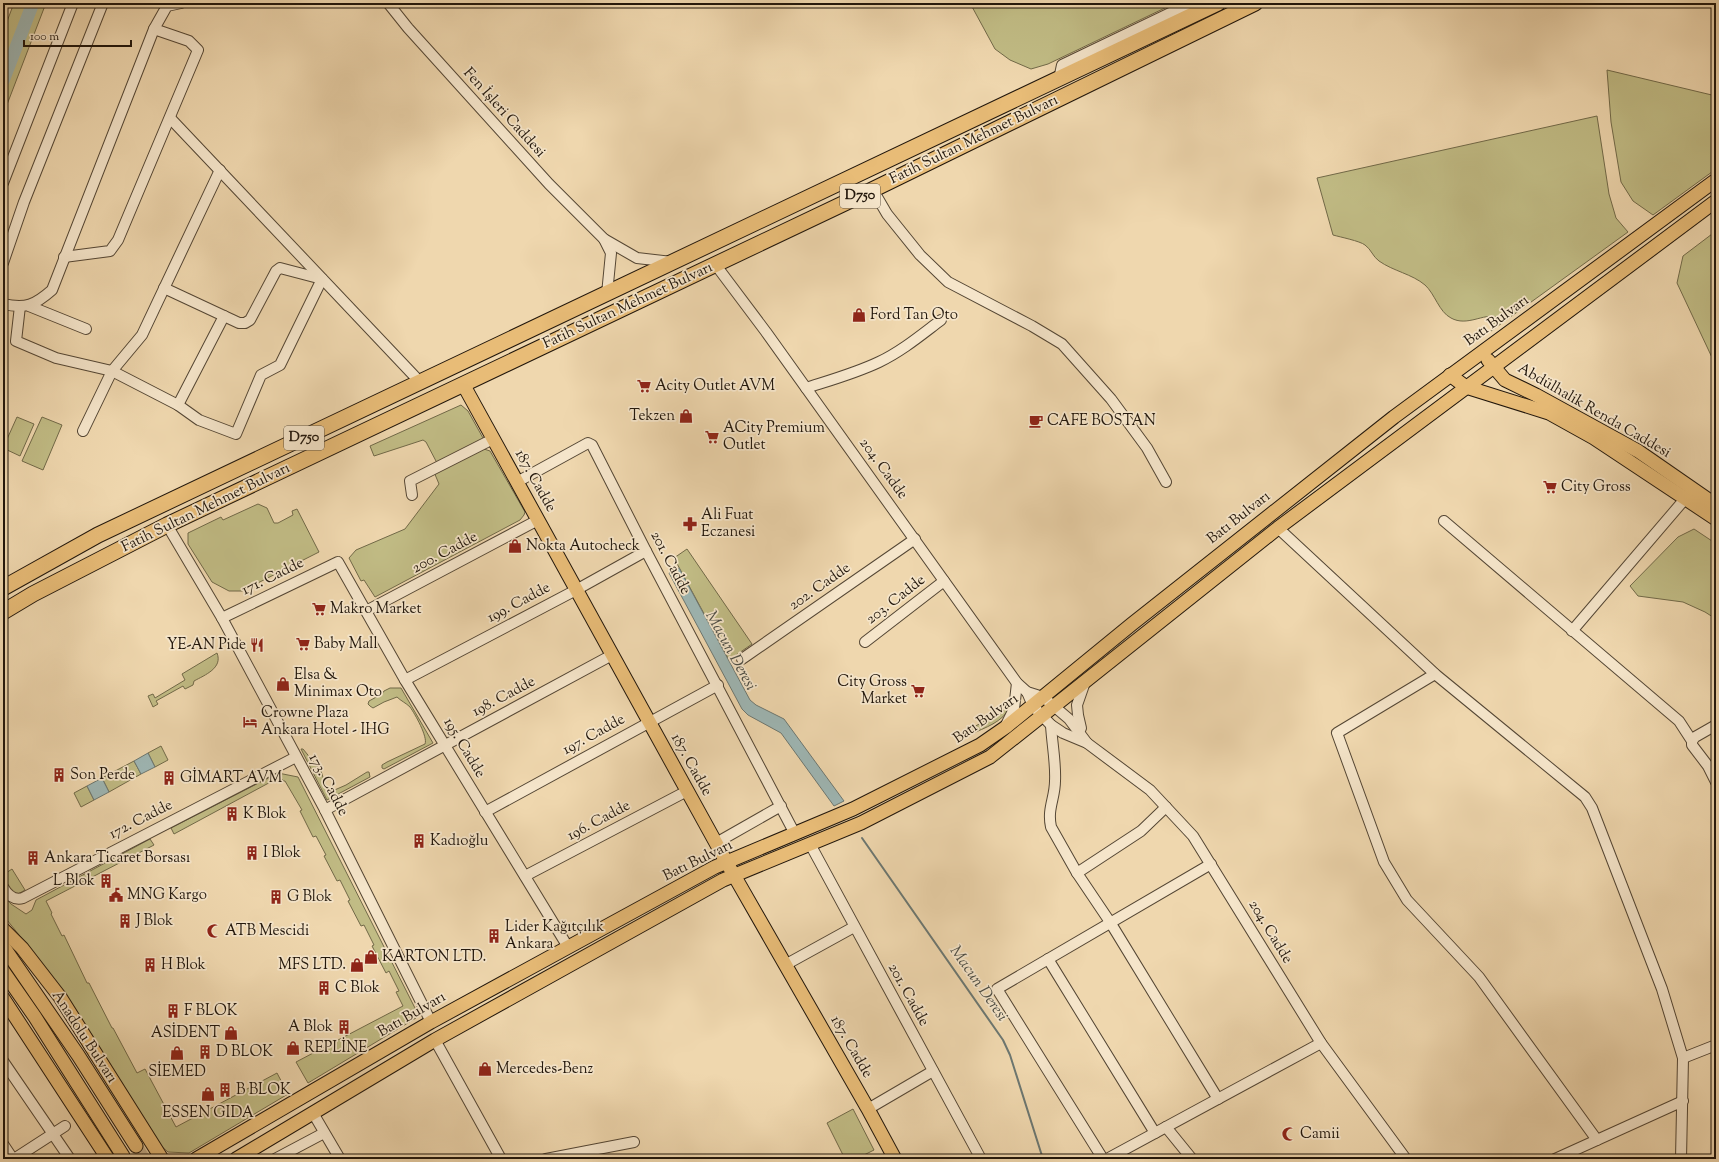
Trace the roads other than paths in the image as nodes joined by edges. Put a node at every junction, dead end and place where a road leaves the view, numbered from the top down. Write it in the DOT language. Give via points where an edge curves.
graph roads {
  1 [pos="73,3"];
  2 [pos="103,3"];
  3 [pos="181,3"];
  4 [pos="388,3"];
  5 [pos="1191,3"];
  6 [pos="1218,3"];
  7 [pos="1255,3"];
  8 [pos="165,5"];
  9 [pos="154,29"];
  10 [pos="1059,79"];
  11 [pos="170,118"];
  12 [pos="220,170"];
  13 [pos="1716,180"];
  14 [pos="3,183"];
  15 [pos="873,190"];
  16 [pos="1716,201"];
  17 [pos="604,239"];
  18 [pos="64,257"];
  19 [pos="674,262"];
  20 [pos="3,263"];
  21 [pos="716,264"];
  22 [pos="322,279"];
  23 [pos="164,288"];
  24 [pos="607,294"];
  25 [pos="3,304"];
  26 [pos="24,306"];
  27 [pos="224,316"];
  28 [pos="941,320"];
  29 [pos="86,329"];
  30 [pos="1482,352"];
  31 [pos="1493,367"];
  32 [pos="112,371"];
  33 [pos="1450,375"];
  34 [pos="420,382"];
  35 [pos="463,384"];
  36 [pos="1466,387"];
  37 [pos="806,388"];
  38 [pos="178,405"];
  39 [pos="83,431"];
  40 [pos="493,439"];
  41 [pos="517,482"];
  42 [pos="1166,482"];
  43 [pos="1690,494"];
  44 [pos="412,495"];
  45 [pos="1716,505"];
  46 [pos="1716,519"];
  47 [pos="538,520"];
  48 [pos="1444,521"];
  49 [pos="167,525"];
  50 [pos="1278,528"];
  51 [pos="915,539"];
  52 [pos="646,551"];
  53 [pos="338,562"];
  54 [pos="944,581"];
  55 [pos="3,588"];
  56 [pos="576,590"];
  57 [pos="33,594"];
  58 [pos="366,611"];
  59 [pos="3,612"];
  60 [pos="222,618"];
  61 [pos="3,621"];
  62 [pos="1572,630"];
  63 [pos="865,642"];
  64 [pos="612,655"];
  65 [pos="742,659"];
  66 [pos="1435,674"];
  67 [pos="405,680"];
  68 [pos="1016,682"];
  69 [pos="1085,682"];
  70 [pos="718,685"];
  71 [pos="1027,692"];
  72 [pos="1043,697"];
  73 [pos="1033,706"];
  74 [pos="1054,707"];
  75 [pos="1047,721"];
  76 [pos="649,722"];
  77 [pos="1716,726"];
  78 [pos="1006,727"];
  79 [pos="1079,732"];
  80 [pos="1692,741"];
  81 [pos="1087,742"];
  82 [pos="445,746"];
  83 [pos="296,757"];
  84 [pos="1716,782"];
  85 [pos="688,791"];
  86 [pos="781,806"];
  87 [pos="1166,807"];
  88 [pos="325,810"];
  89 [pos="486,812"];
  90 [pos="795,834"];
  91 [pos="716,843"];
  92 [pos="810,844"];
  93 [pos="727,863"];
  94 [pos="1211,864"];
  95 [pos="1077,873"];
  96 [pos="734,875"];
  97 [pos="525,876"];
  98 [pos="3,887"];
  99 [pos="1110,922"];
  100 [pos="854,927"];
  101 [pos="5,935"];
  102 [pos="568,947"];
  103 [pos="1048,959"];
  104 [pos="785,965"];
  105 [pos="3,971"];
  106 [pos="3,998"];
  107 [pos="431,1022"];
  108 [pos="435,1040"];
  109 [pos="1321,1043"];
  110 [pos="1716,1045"];
  111 [pos="1683,1058"];
  112 [pos="3,1061"];
  113 [pos="933,1071"];
  114 [pos="1218,1099"];
  115 [pos="1683,1101"];
  116 [pos="868,1109"];
  117 [pos="313,1113"];
  118 [pos="65,1126"];
  119 [pos="1166,1127"];
  120 [pos="324,1133"];
  121 [pos="1155,1133"];
  122 [pos="54,1134"];
  123 [pos="1597,1140"];
  124 [pos="634,1142"];
  125 [pos="3,1144"];
  126 [pos="136,1146"];
  127 [pos="157,1155"];
  128 [pos="588,1155"];
  129 [pos="123,1156"];
  130 [pos="280,1158"];
  131 [pos="14,1159"];
  132 [pos="70,1159"];
  133 [pos="108,1159"];
  134 [pos="196,1159"];
  135 [pos="236,1159"];
  136 [pos="340,1159"];
  137 [pos="501,1159"];
  138 [pos="546,1159"];
  139 [pos="895,1159"];
  140 [pos="981,1159"];
  141 [pos="1103,1159"];
  142 [pos="1107,1159"];
  143 [pos="1192,1159"];
  144 [pos="1406,1159"];
  145 [pos="1556,1159"];
  146 [pos="1681,1159"];
  1 -- 14 [label="street"];
  2 -- 20 [label="street" via="24,202"];
  3 -- 8 [label="street"];
  4 -- 17 [label="street, Fen İşleri Caddesi" via="549,184"];
  5 -- 10 [label="street" via="1062,65"];
  6 -- 10 [label="highway, Fatih Sultan Mehmet Bulvarı / D750"];
  7 -- 15 [label="highway, Fatih Sultan Mehmet Bulvarı / D750"];
  8 -- 9 [label="street"];
  9 -- 11 [label="street" via="189,41 198,50"];
  9 -- 18 [label="street"];
  10 -- 19 [label="highway, Fatih Sultan Mehmet Bulvarı / D750"];
  11 -- 12 [label="street"];
  11 -- 18 [label="street" via="118,240 110,251"];
  12 -- 22 [label="street"];
  12 -- 23 [label="street"];
  13 -- 30 [label="main road, Batı Bulvarı"];
  15 -- 21 [label="highway, Fatih Sultan Mehmet Bulvarı / D750"];
  15 -- 42 [label="street" via="920,255 948,282 1062,344 1111,399 1147,448"];
  16 -- 31 [label="main road, Batı Bulvarı"];
  17 -- 19 [label="street" via="637,258"];
  17 -- 24 [label="street" via="611,253"];
  18 -- 26 [label="street" via="52,290 40,301"];
  19 -- 24 [label="highway, Fatih Sultan Mehmet Bulvarı / D750"];
  21 -- 35 [label="highway, Fatih Sultan Mehmet Bulvarı / D750"];
  21 -- 37 [label="street, 204. Cadde"];
  22 -- 27 [label="street" via="280,268 250,320 239,323"];
  22 -- 34 [label="street"];
  22 -- 38 [label="street" via="280,365 262,375 236,434 198,420"];
  23 -- 27 [label="street"];
  23 -- 32 [label="street" via="142,334"];
  24 -- 34 [label="highway, Fatih Sultan Mehmet Bulvarı / D750"];
  25 -- 26 [label="street"];
  26 -- 29 [label="street"];
  26 -- 32 [label="street" via="16,341 56,358"];
  27 -- 38 [label="street"];
  28 -- 37 [label="street" via="881,361 857,372"];
  30 -- 31 [label="main road, Abdülhalik Renda Caddesi"];
  30 -- 33 [label="main road, Batı Bulvarı"];
  31 -- 36 [label="main road, Batı Bulvarı"];
  31 -- 43 [label="main road, Abdülhalik Renda Caddesi" via="1505,380 1536,394 1638,451"];
  32 -- 38 [label="street"];
  32 -- 39 [label="street"];
  33 -- 36 [label="main road, Abdülhalik Renda Caddesi"];
  33 -- 72 [label="main road, Batı Bulvarı" via="1394,416"];
  34 -- 55 [label="highway, Fatih Sultan Mehmet Bulvarı / D750" via="98,535"];
  35 -- 40 [label="main road, 187. Cadde"];
  35 -- 49 [label="highway, Fatih Sultan Mehmet Bulvarı / D750"];
  36 -- 43 [label="main road, Abdülhalik Renda Caddesi" via="1549,413"];
  36 -- 50 [label="main road, Batı Bulvarı"];
  37 -- 51 [label="street, 204. Cadde"];
  40 -- 41 [label="main road, 187. Cadde"];
  40 -- 44 [label="street" via="410,480"];
  41 -- 47 [label="main road, 187. Cadde"];
  41 -- 52 [label="street, 201. Cadde" via="590,443"];
  43 -- 45 [label="main road, Abdülhalik Renda Caddesi"];
  43 -- 46 [label="main road, Abdülhalik Renda Caddesi"];
  43 -- 62 [label="street"];
  47 -- 56 [label="main road, 187. Cadde"];
  47 -- 58 [label="street, 200. Cadde"];
  48 -- 62 [label="street"];
  49 -- 57 [label="highway, Fatih Sultan Mehmet Bulvarı / D750"];
  49 -- 60 [label="street, 173. Cadde"];
  50 -- 66 [label="street"];
  50 -- 69 [label="main road, Batı Bulvarı"];
  51 -- 54 [label="street, 204. Cadde"];
  51 -- 65 [label="street, 202. Cadde"];
  52 -- 56 [label="street, 199. Cadde"];
  52 -- 70 [label="street, 201. Cadde"];
  53 -- 58 [label="street, 195. Cadde"];
  53 -- 60 [label="street, 171. Cadde"];
  54 -- 63 [label="street, 203. Cadde"];
  54 -- 68 [label="street, 204. Cadde"];
  56 -- 64 [label="main road, 187. Cadde"];
  56 -- 67 [label="street, 199. Cadde"];
  57 -- 59 [label="highway, Fatih Sultan Mehmet Bulvarı / D750"];
  57 -- 61 [label="highway"];
  58 -- 67 [label="street, 195. Cadde"];
  60 -- 83 [label="street, 173. Cadde"];
  62 -- 80 [label="street" via="1679,721"];
  64 -- 76 [label="main road, 187. Cadde"];
  64 -- 82 [label="street, 198. Cadde"];
  66 -- 111 [label="street" via="1585,797 1592,808 1662,989"];
  66 -- 123 [label="street" via="1337,733 1384,862 1407,900 1479,977"];
  67 -- 82 [label="street, 195. Cadde"];
  68 -- 71 [label="street, 204. Cadde"];
  68 -- 78 [label="street" via="1014,709"];
  69 -- 74 [label="main road, Batı Bulvarı"];
  69 -- 79 [label="street" via="1078,705 1081,728"];
  70 -- 76 [label="street, 197. Cadde"];
  70 -- 86 [label="street, 201. Cadde"];
  71 -- 72 [label="street, 204. Cadde"];
  71 -- 73 [label="street, 204. Cadde"];
  72 -- 73 [label="main road, Batı Bulvarı"];
  72 -- 74 [label="street, 204. Cadde"];
  73 -- 75 [label="street, 204. Cadde"];
  73 -- 78 [label="main road, Batı Bulvarı"];
  74 -- 75 [label="main road, Batı Bulvarı"];
  74 -- 79 [label="street, 204. Cadde" via="1069,719"];
  75 -- 81 [label="street, 204. Cadde" via="1063,733"];
  75 -- 92 [label="main road, Batı Bulvarı" via="973,766 886,812"];
  75 -- 95 [label="street" via="1056,770 1050,820"];
  76 -- 85 [label="main road, 187. Cadde"];
  76 -- 89 [label="street, 197. Cadde"];
  77 -- 80 [label="street"];
  78 -- 90 [label="main road, Batı Bulvarı" via="954,760"];
  79 -- 81 [label="street, 204. Cadde"];
  80 -- 84 [label="street" via="1692,745"];
  81 -- 87 [label="street, 204. Cadde" via="1150,790"];
  82 -- 88 [label="street, 198. Cadde"];
  82 -- 89 [label="street, 195. Cadde"];
  83 -- 88 [label="street, 173. Cadde"];
  83 -- 98 [label="street, 172. Cadde" via="23,898 11,896"];
  85 -- 91 [label="main road, 187. Cadde"];
  85 -- 97 [label="street, 196. Cadde"];
  86 -- 90 [label="street, 201. Cadde"];
  86 -- 91 [label="street"];
  87 -- 94 [label="street, 204. Cadde" via="1193,836"];
  87 -- 95 [label="street" via="1136,835"];
  88 -- 107 [label="street, 173. Cadde"];
  89 -- 97 [label="street, 195. Cadde"];
  90 -- 93 [label="main road, Batı Bulvarı"];
  91 -- 93 [label="main road, 187. Cadde"];
  92 -- 96 [label="main road, Batı Bulvarı"];
  92 -- 100 [label="street, 201. Cadde"];
  93 -- 96 [label="main road, 187. Cadde"];
  93 -- 102 [label="main road, Batı Bulvarı"];
  94 -- 99 [label="street"];
  94 -- 109 [label="street, 204. Cadde"];
  95 -- 99 [label="street"];
  96 -- 104 [label="main road, 187. Cadde"];
  96 -- 108 [label="main road, Batı Bulvarı"];
  97 -- 102 [label="street, 195. Cadde"];
  99 -- 103 [label="street"];
  99 -- 114 [label="street"];
  100 -- 104 [label="street"];
  100 -- 113 [label="street, 201. Cadde"];
  101 -- 126 [label="main road, Anadolu Bulvarı"];
  101 -- 127 [label="main road" via="22,948 60,997"];
  102 -- 107 [label="main road, Batı Bulvarı"];
  103 -- 121 [label="street"];
  103 -- 141 [label="street" via="997,989"];
  104 -- 116 [label="main road, 187. Cadde"];
  105 -- 129 [label="main road, Anadolu Bulvarı"];
  106 -- 133 [label="main road"];
  107 -- 134 [label="main road, Batı Bulvarı"];
  108 -- 117 [label="main road, Batı Bulvarı"];
  108 -- 137 [label="street"];
  109 -- 114 [label="street"];
  109 -- 144 [label="street, 204. Cadde"];
  110 -- 111 [label="street"];
  111 -- 115 [label="street"];
  112 -- 122 [label="street"];
  113 -- 116 [label="street"];
  113 -- 140 [label="street, 201. Cadde"];
  114 -- 119 [label="street"];
  115 -- 123 [label="street"];
  115 -- 146 [label="street"];
  116 -- 139 [label="main road, 187. Cadde"];
  117 -- 120 [label="street"];
  117 -- 135 [label="main road, Batı Bulvarı"];
  118 -- 122 [label="street"];
  119 -- 121 [label="street"];
  119 -- 143 [label="street"];
  120 -- 130 [label="street"];
  120 -- 136 [label="street"];
  121 -- 142 [label="street"];
  122 -- 131 [label="street"];
  122 -- 132 [label="street"];
  123 -- 145 [label="street"];
  124 -- 128 [label="street"];
  125 -- 131 [label="street"];
  128 -- 138 [label="street"];
}
